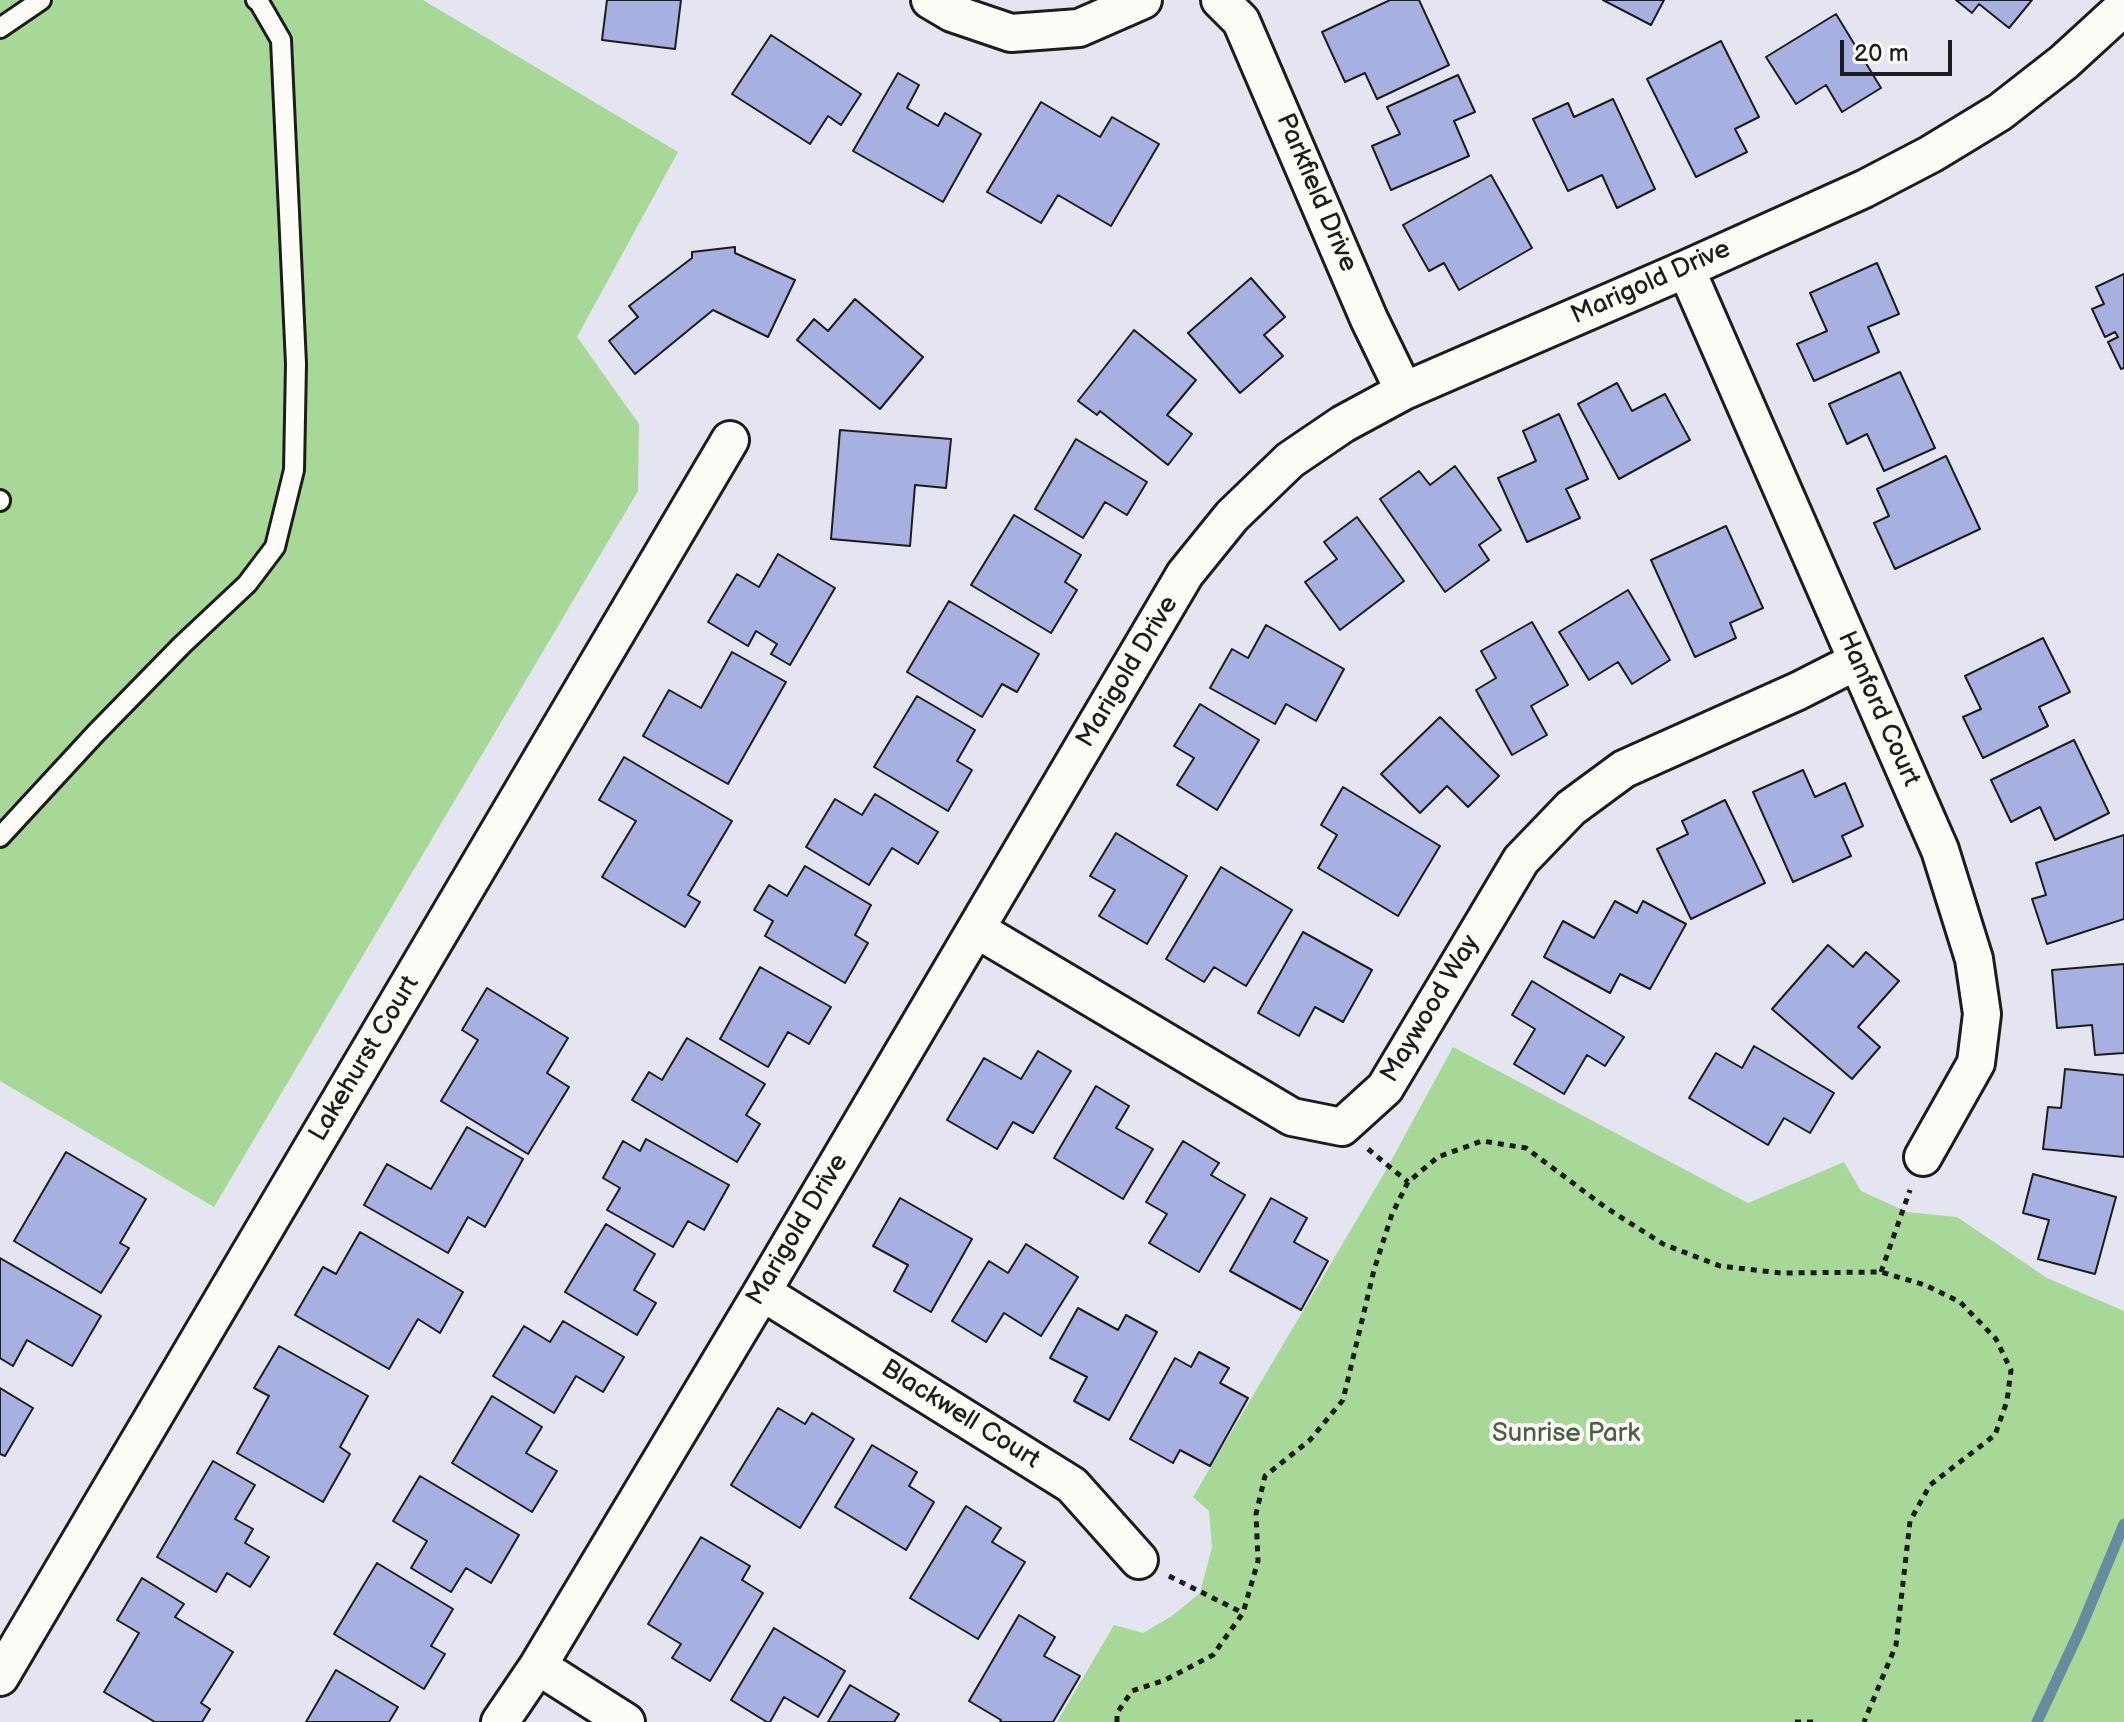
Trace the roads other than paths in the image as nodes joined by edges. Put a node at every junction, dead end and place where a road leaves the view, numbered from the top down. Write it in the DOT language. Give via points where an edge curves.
graph roads {
  1 [pos="41,0"];
  2 [pos="256,0"];
  3 [pos="930,0"];
  4 [pos="1143,0"];
  5 [pos="1220,0"];
  6 [pos="2124,7"];
  7 [pos="0,28"];
  8 [pos="1686,269"];
  9 [pos="1404,391"];
  10 [pos="730,440"];
  11 [pos="1857,661"];
  12 [pos="0,837"];
  13 [pos="976,929"];
  14 [pos="1923,1157"];
  15 [pos="762,1292"];
  16 [pos="1139,1560"];
  17 [pos="538,1666"];
  18 [pos="0,1677"];
  19 [pos="500,1722"];
  20 [pos="626,1722"];
  1 -- 7 [label="lane"];
  2 -- 12 [label="lane" via="281,40 296,364 294,470 275,547 247,584"];
  3 -- 4 [label="street" via="1011,33 1079,28"];
  5 -- 9 [label="street, Parkfield Drive" via="1241,21"];
  6 -- 8 [label="street, Marigold Drive" via="2000,112 1931,154"];
  8 -- 9 [label="street, Marigold Drive"];
  8 -- 11 [label="street, Hanford Court"];
  9 -- 13 [label="street, Marigold Drive" via="1290,460 1204,550"];
  10 -- 18 [label="street, Lakehurst Court"];
  11 -- 13 [label="street, Maywood Way" via="1624,769 1571,808 1521,860 1385,1088 1342,1127 1292,1117"];
  11 -- 14 [label="street, Hanford Court" via="1940,850 1974,959 1982,1014 1976,1063"];
  13 -- 15 [label="street, Marigold Drive"];
  15 -- 16 [label="street, Blackwell Court" via="1072,1485"];
  15 -- 17 [label="street, Marigold Drive"];
  17 -- 19 [label="street, Marigold Drive"];
  17 -- 20 [label="street"];
}
